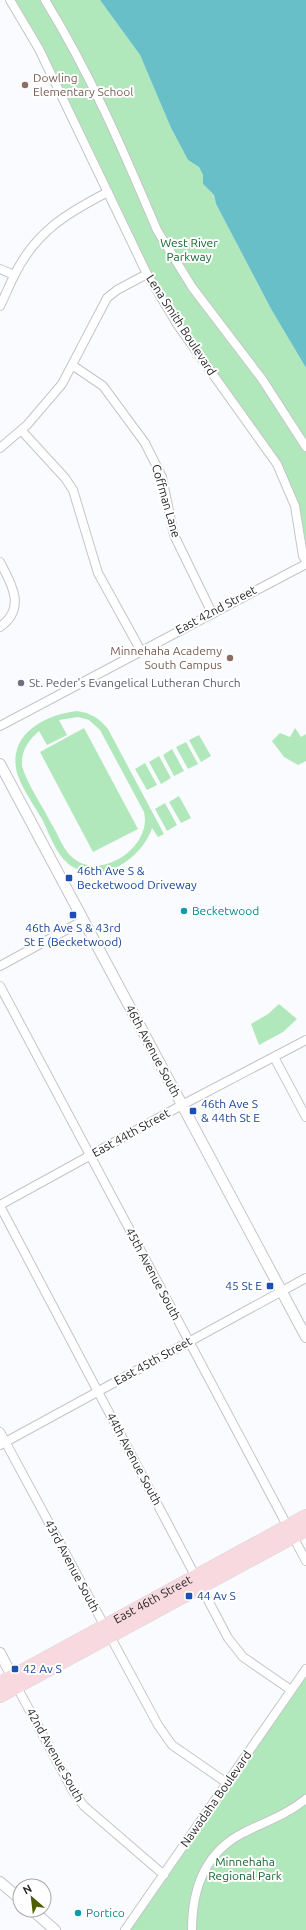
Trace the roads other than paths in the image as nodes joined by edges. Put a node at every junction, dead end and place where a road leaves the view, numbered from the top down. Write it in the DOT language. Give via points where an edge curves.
graph roads {
  1 [pos="10,0"];
  2 [pos="45,0"];
  3 [pos="108,192"];
  4 [pos="0,269"];
  5 [pos="147,274"];
  6 [pos="14,275"];
  7 [pos="0,306"];
  8 [pos="72,364"];
  9 [pos="21,430"];
  10 [pos="306,447"];
  11 [pos="0,448"];
  12 [pos="306,560"];
  13 [pos="0,562"];
  14 [pos="306,564"];
  15 [pos="212,612"];
  16 [pos="0,626"];
  17 [pos="141,651"];
  18 [pos="0,726"];
  19 [pos="0,764"];
  20 [pos="84,920"];
  21 [pos="0,966"];
  22 [pos="0,986"];
  23 [pos="306,1040"];
  24 [pos="274,1057"];
  25 [pos="182,1105"];
  26 [pos="306,1117"];
  27 [pos="90,1156"];
  28 [pos="0,1206"];
  29 [pos="306,1278"];
  30 [pos="282,1291"];
  31 [pos="306,1337"];
  32 [pos="190,1341"];
  33 [pos="97,1391"];
  34 [pos="0,1432"];
  35 [pos="3,1443"];
  36 [pos="306,1516"];
  37 [pos="306,1530"];
  38 [pos="291,1531"];
  39 [pos="306,1561"];
  40 [pos="199,1581"];
  41 [pos="107,1631"];
  42 [pos="0,1653"];
  43 [pos="306,1669"];
  44 [pos="14,1681"];
  45 [pos="0,1682"];
  46 [pos="291,1690"];
  47 [pos="0,1696"];
  48 [pos="227,1783"];
  49 [pos="306,1799"];
  50 [pos="164,1875"];
  51 [pos="0,1882"];
  52 [pos="12,1893"];
  53 [pos="41,1918"];
  54 [pos="55,1930"];
  55 [pos="125,1930"];
  56 [pos="192,1930"];
  1 -- 3 [label="street, Lena Smith Boulevard" via="39,49"];
  2 -- 10 [label="street" via="68,37 102,103 157,230 192,287 262,379"];
  3 -- 5 [label="street, Lena Smith Boulevard"];
  3 -- 6 [label="street" via="70,212 52,225 38,239"];
  4 -- 6 [label="street"];
  5 -- 8 [label="street" via="107,298"];
  5 -- 12 [label="street, Lena Smith Boulevard" via="177,324 277,464 295,506 303,556"];
  6 -- 7 [label="street"];
  8 -- 9 [label="street" via="62,384"];
  8 -- 15 [label="street, Coffman Lane" via="103,386 145,443 162,477 174,535"];
  9 -- 11 [label="street"];
  9 -- 17 [label="street" via="73,490 98,573"];
  13 -- 16 [label="street" via="16,599 10,615"];
  14 -- 15 [label="street, East 42nd Street"];
  15 -- 17 [label="street, East 42nd Street"];
  17 -- 18 [label="street, East 42nd Street"];
  19 -- 20 [label="street, 46th Avenue South"];
  20 -- 21 [label="street"];
  20 -- 25 [label="street, 46th Avenue South"];
  22 -- 27 [label="street, 45th Avenue South"];
  23 -- 24 [label="street, East 44th Street"];
  24 -- 25 [label="street, East 44th Street"];
  24 -- 26 [label="street"];
  25 -- 27 [label="street, East 44th Street"];
  25 -- 30 [label="street, 46th Avenue South"];
  27 -- 28 [label="street, East 44th Street"];
  27 -- 32 [label="street, 45th Avenue South"];
  28 -- 33 [label="street, 44th Avenue South"];
  29 -- 30 [label="street, East 45th Street"];
  30 -- 31 [label="street, 46th Avenue South"];
  30 -- 32 [label="street, East 45th Street"];
  32 -- 33 [label="street, East 45th Street"];
  32 -- 38 [label="street, 45th Avenue South"];
  33 -- 35 [label="street, East 45th Street"];
  33 -- 40 [label="street, 44th Avenue South"];
  34 -- 35 [label="street, 43rd Avenue South"];
  35 -- 41 [label="street, 43rd Avenue South"];
  36 -- 38 [label="main road, East 46th Street"];
  37 -- 38 [label="main road, East 46th Street"];
  38 -- 39 [label="street, 45th Avenue South"];
  38 -- 40 [label="main road, East 46th Street"];
  40 -- 41 [label="main road, East 46th Street"];
  40 -- 46 [label="street, 44th Avenue South" via="235,1648 243,1657"];
  41 -- 44 [label="main road, East 46th Street"];
  41 -- 48 [label="street, 43rd Avenue South" via="165,1737 172,1745"];
  42 -- 44 [label="street, 42nd Avenue South"];
  43 -- 46 [label="street, Nawadaha Boulevard"];
  44 -- 45 [label="main road, East 46th Street"];
  44 -- 47 [label="main road, East 46th Street"];
  44 -- 50 [label="street, 42nd Avenue South" via="74,1793 84,1806"];
  46 -- 48 [label="street, Nawadaha Boulevard"];
  48 -- 50 [label="street, Nawadaha Boulevard"];
  49 -- 56 [label="street" via="277,1819 240,1834 213,1858 196,1889"];
  50 -- 55 [label="street, Nawadaha Boulevard"];
  51 -- 52 [label="street"];
  53 -- 54 [label="street"];
}
